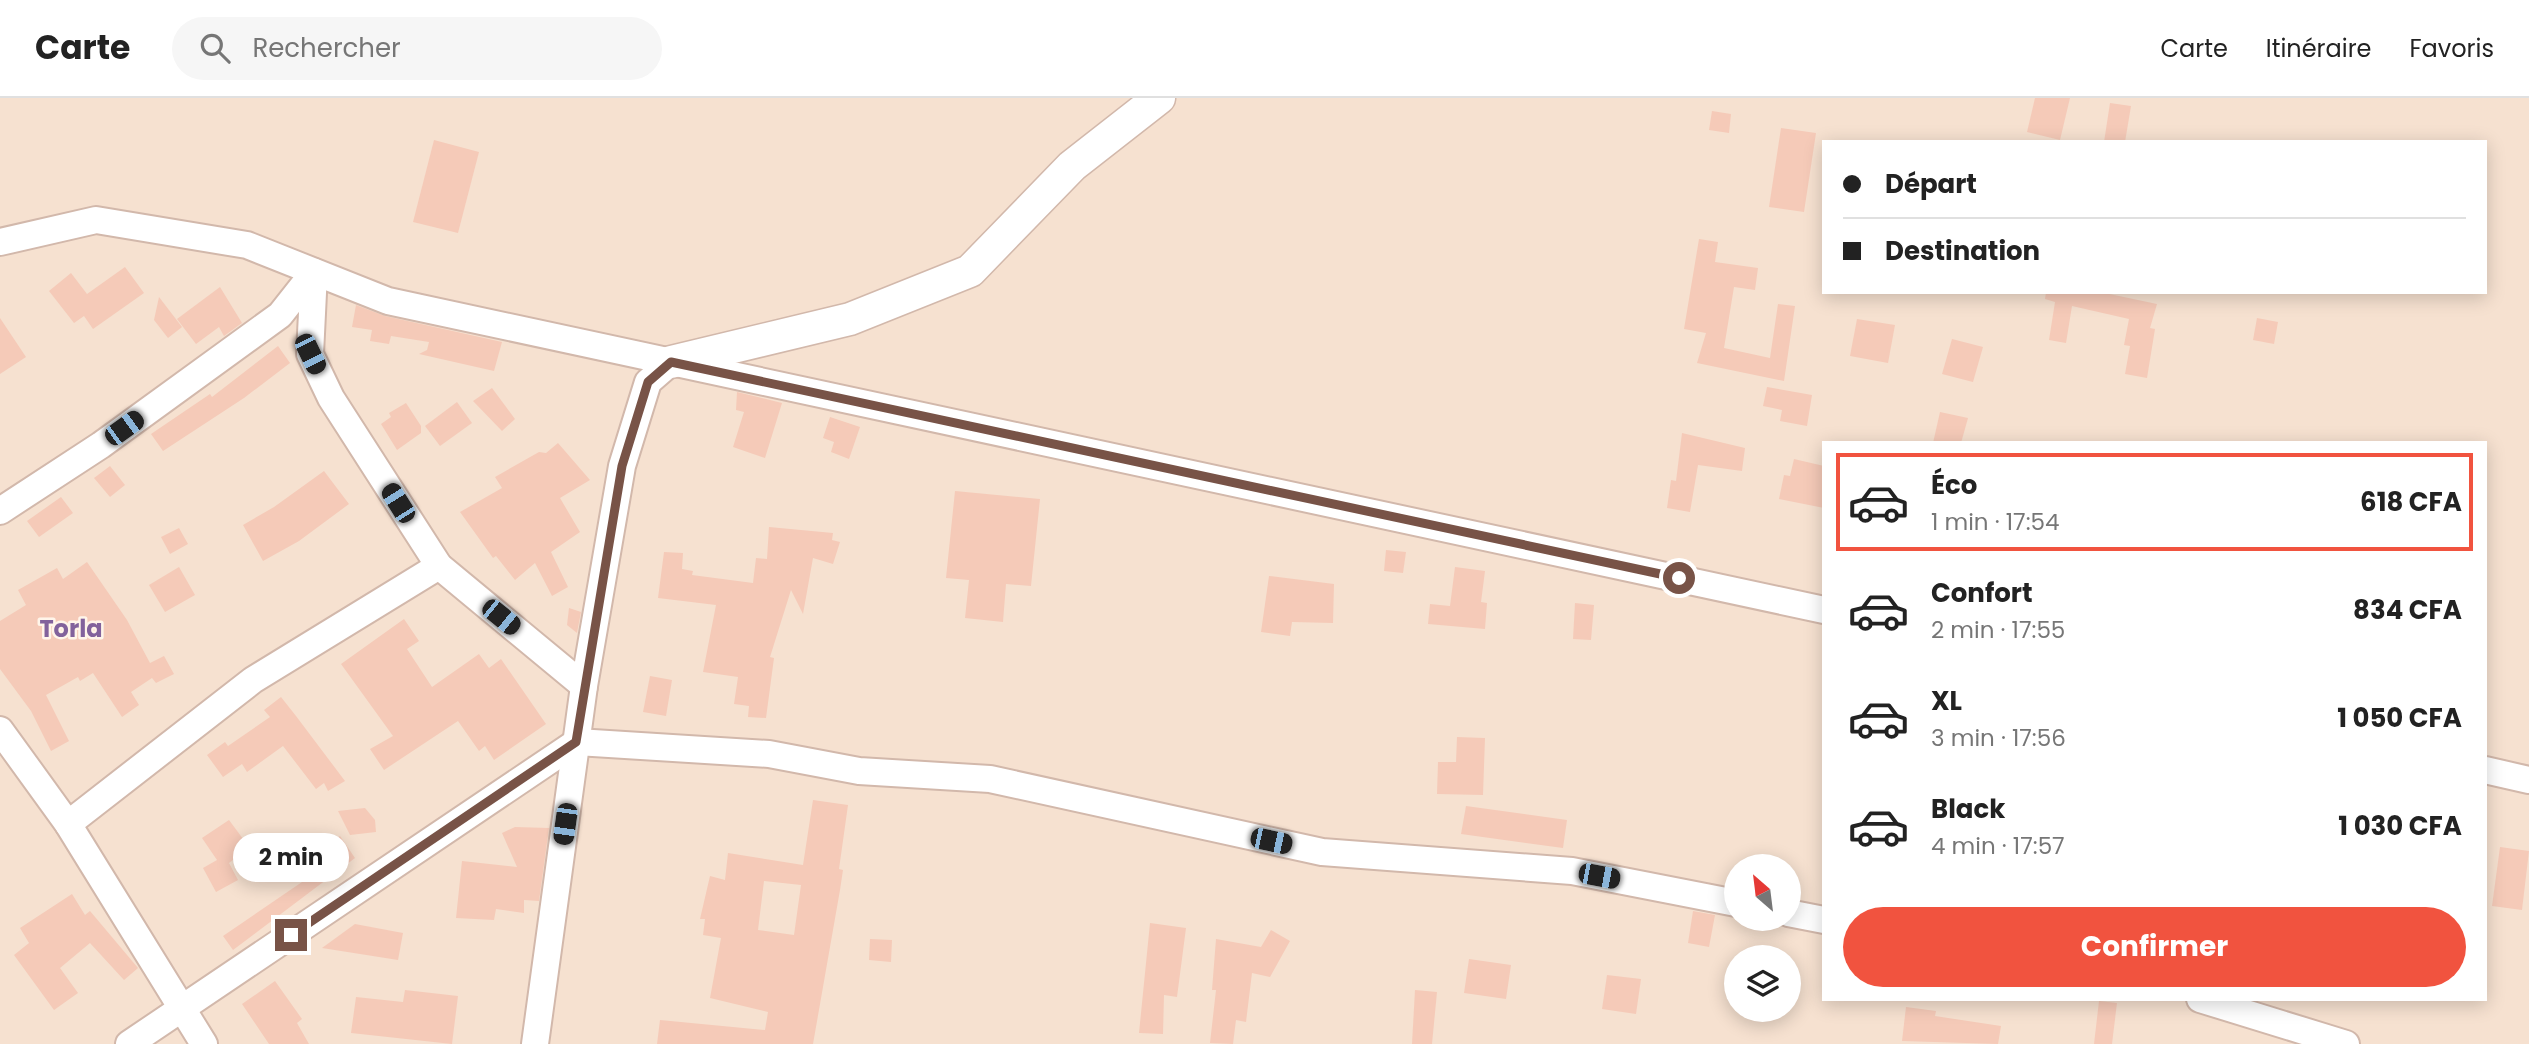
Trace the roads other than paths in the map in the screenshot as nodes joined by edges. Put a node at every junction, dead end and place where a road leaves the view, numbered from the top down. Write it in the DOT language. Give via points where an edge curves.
graph roads {
  1 [pos="1159,98"];
  2 [pos="0,242"];
  3 [pos="314,272"];
  4 [pos="671,362"];
  5 [pos="0,511"];
  6 [pos="439,566"];
  7 [pos="1822,610"];
  8 [pos="584,686"];
  9 [pos="0,730"];
  10 [pos="576,742"];
  11 [pos="2487,770"];
  12 [pos="2529,780"];
  13 [pos="68,824"];
  14 [pos="1724,901"];
  15 [pos="1801,916"];
  16 [pos="1822,920"];
  17 [pos="2206,1001"];
  18 [pos="181,1010"];
  19 [pos="129,1044"];
  20 [pos="204,1044"];
  21 [pos="535,1044"];
  22 [pos="2346,1044"];
  1 -- 4 [label="street" via="1072,166 970,271 850,319"];
  2 -- 3 [label="street" via="96,220 247,245"];
  3 -- 4 [label="street" via="388,301"];
  3 -- 5 [label="street" via="279,315 102,444"];
  3 -- 6 [label="street" via="310,354 331,398"];
  4 -- 7 [label="street"];
  4 -- 8 [label="street" via="648,382 622,466"];
  6 -- 8 [label="street"];
  6 -- 13 [label="street" via="253,681"];
  8 -- 10 [label="street"];
  9 -- 13 [label="street"];
  10 -- 14 [label="street" via="769,754 859,771 990,779 1322,852 1572,871"];
  10 -- 18 [label="street"];
  10 -- 21 [label="street"];
  11 -- 12 [label="street"];
  13 -- 18 [label="street"];
  15 -- 16 [label="street"];
  17 -- 22 [label="street"];
  18 -- 19 [label="street"];
  18 -- 20 [label="street"];
}
